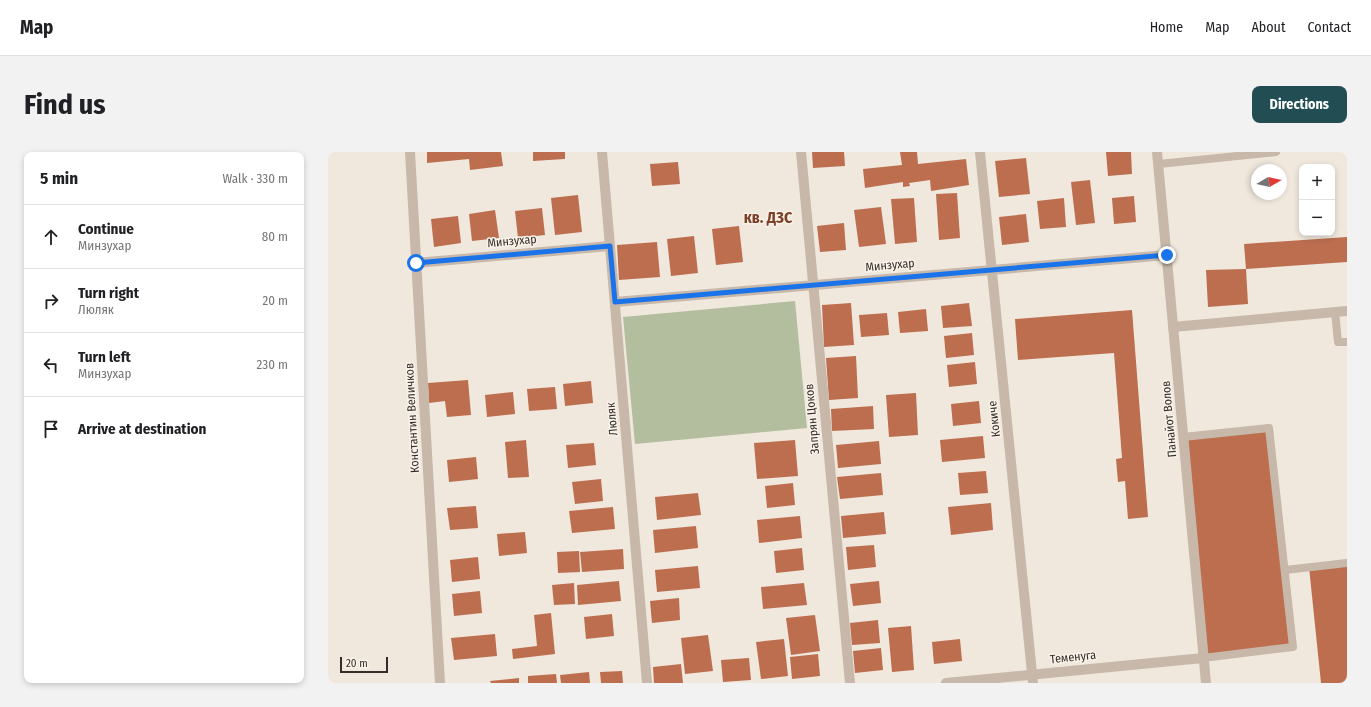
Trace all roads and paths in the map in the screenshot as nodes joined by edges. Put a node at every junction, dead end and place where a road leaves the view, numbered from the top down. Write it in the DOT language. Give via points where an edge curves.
graph roads {
  1 [pos="410,152"];
  2 [pos="602,152"];
  3 [pos="801,152"];
  4 [pos="980,152"];
  5 [pos="1158,152"];
  6 [pos="1276,152"];
  7 [pos="1259,153"];
  8 [pos="1159,164"];
  9 [pos="610,246"];
  10 [pos="1167,255"];
  11 [pos="416,263"];
  12 [pos="992,270"];
  13 [pos="813,285"];
  14 [pos="615,302"];
  15 [pos="1347,311"];
  16 [pos="1335,312"];
  17 [pos="1173,327"];
  18 [pos="1347,342"];
  19 [pos="1183,437"];
  20 [pos="1347,563"];
  21 [pos="1285,570"];
  22 [pos="1203,658"];
  23 [pos="1032,679"];
  24 [pos="440,683"];
  25 [pos="647,683"];
  26 [pos="850,683"];
  27 [pos="946,683"];
  28 [pos="1206,683"];
  1 -- 11 [label="street, Константин Величков"];
  2 -- 9 [label="street, Люляк"];
  3 -- 13 [label="street, Запрян Цоков"];
  4 -- 12 [label="street, Кокиче"];
  5 -- 8 [label="street, Панайот Волов"];
  6 -- 7 [label="lane"];
  7 -- 8 [label="lane"];
  8 -- 10 [label="street, Панайот Волов"];
  9 -- 11 [label="street, Минзухар"];
  9 -- 14 [label="street, Люляк"];
  10 -- 12 [label="street, Минзухар"];
  10 -- 17 [label="street, Панайот Волов"];
  11 -- 24 [label="street, Константин Величков"];
  12 -- 13 [label="street, Минзухар"];
  12 -- 23 [label="street, Кокиче"];
  13 -- 14 [label="street, Минзухар"];
  13 -- 26 [label="street, Запрян Цоков"];
  14 -- 25 [label="street, Люляк"];
  15 -- 16 [label="street"];
  16 -- 17 [label="street"];
  16 -- 18 [label="lane" via="1338,342"];
  17 -- 19 [label="street, Панайот Волов"];
  19 -- 21 [label="lane" via="1269,428"];
  19 -- 22 [label="street, Панайот Волов"];
  20 -- 21 [label="lane"];
  21 -- 22 [label="lane" via="1293,647"];
  22 -- 23 [label="street, Теменуга"];
  22 -- 28 [label="street, Панайот Волов"];
  23 -- 27 [label="street, Теменуга"];
}
